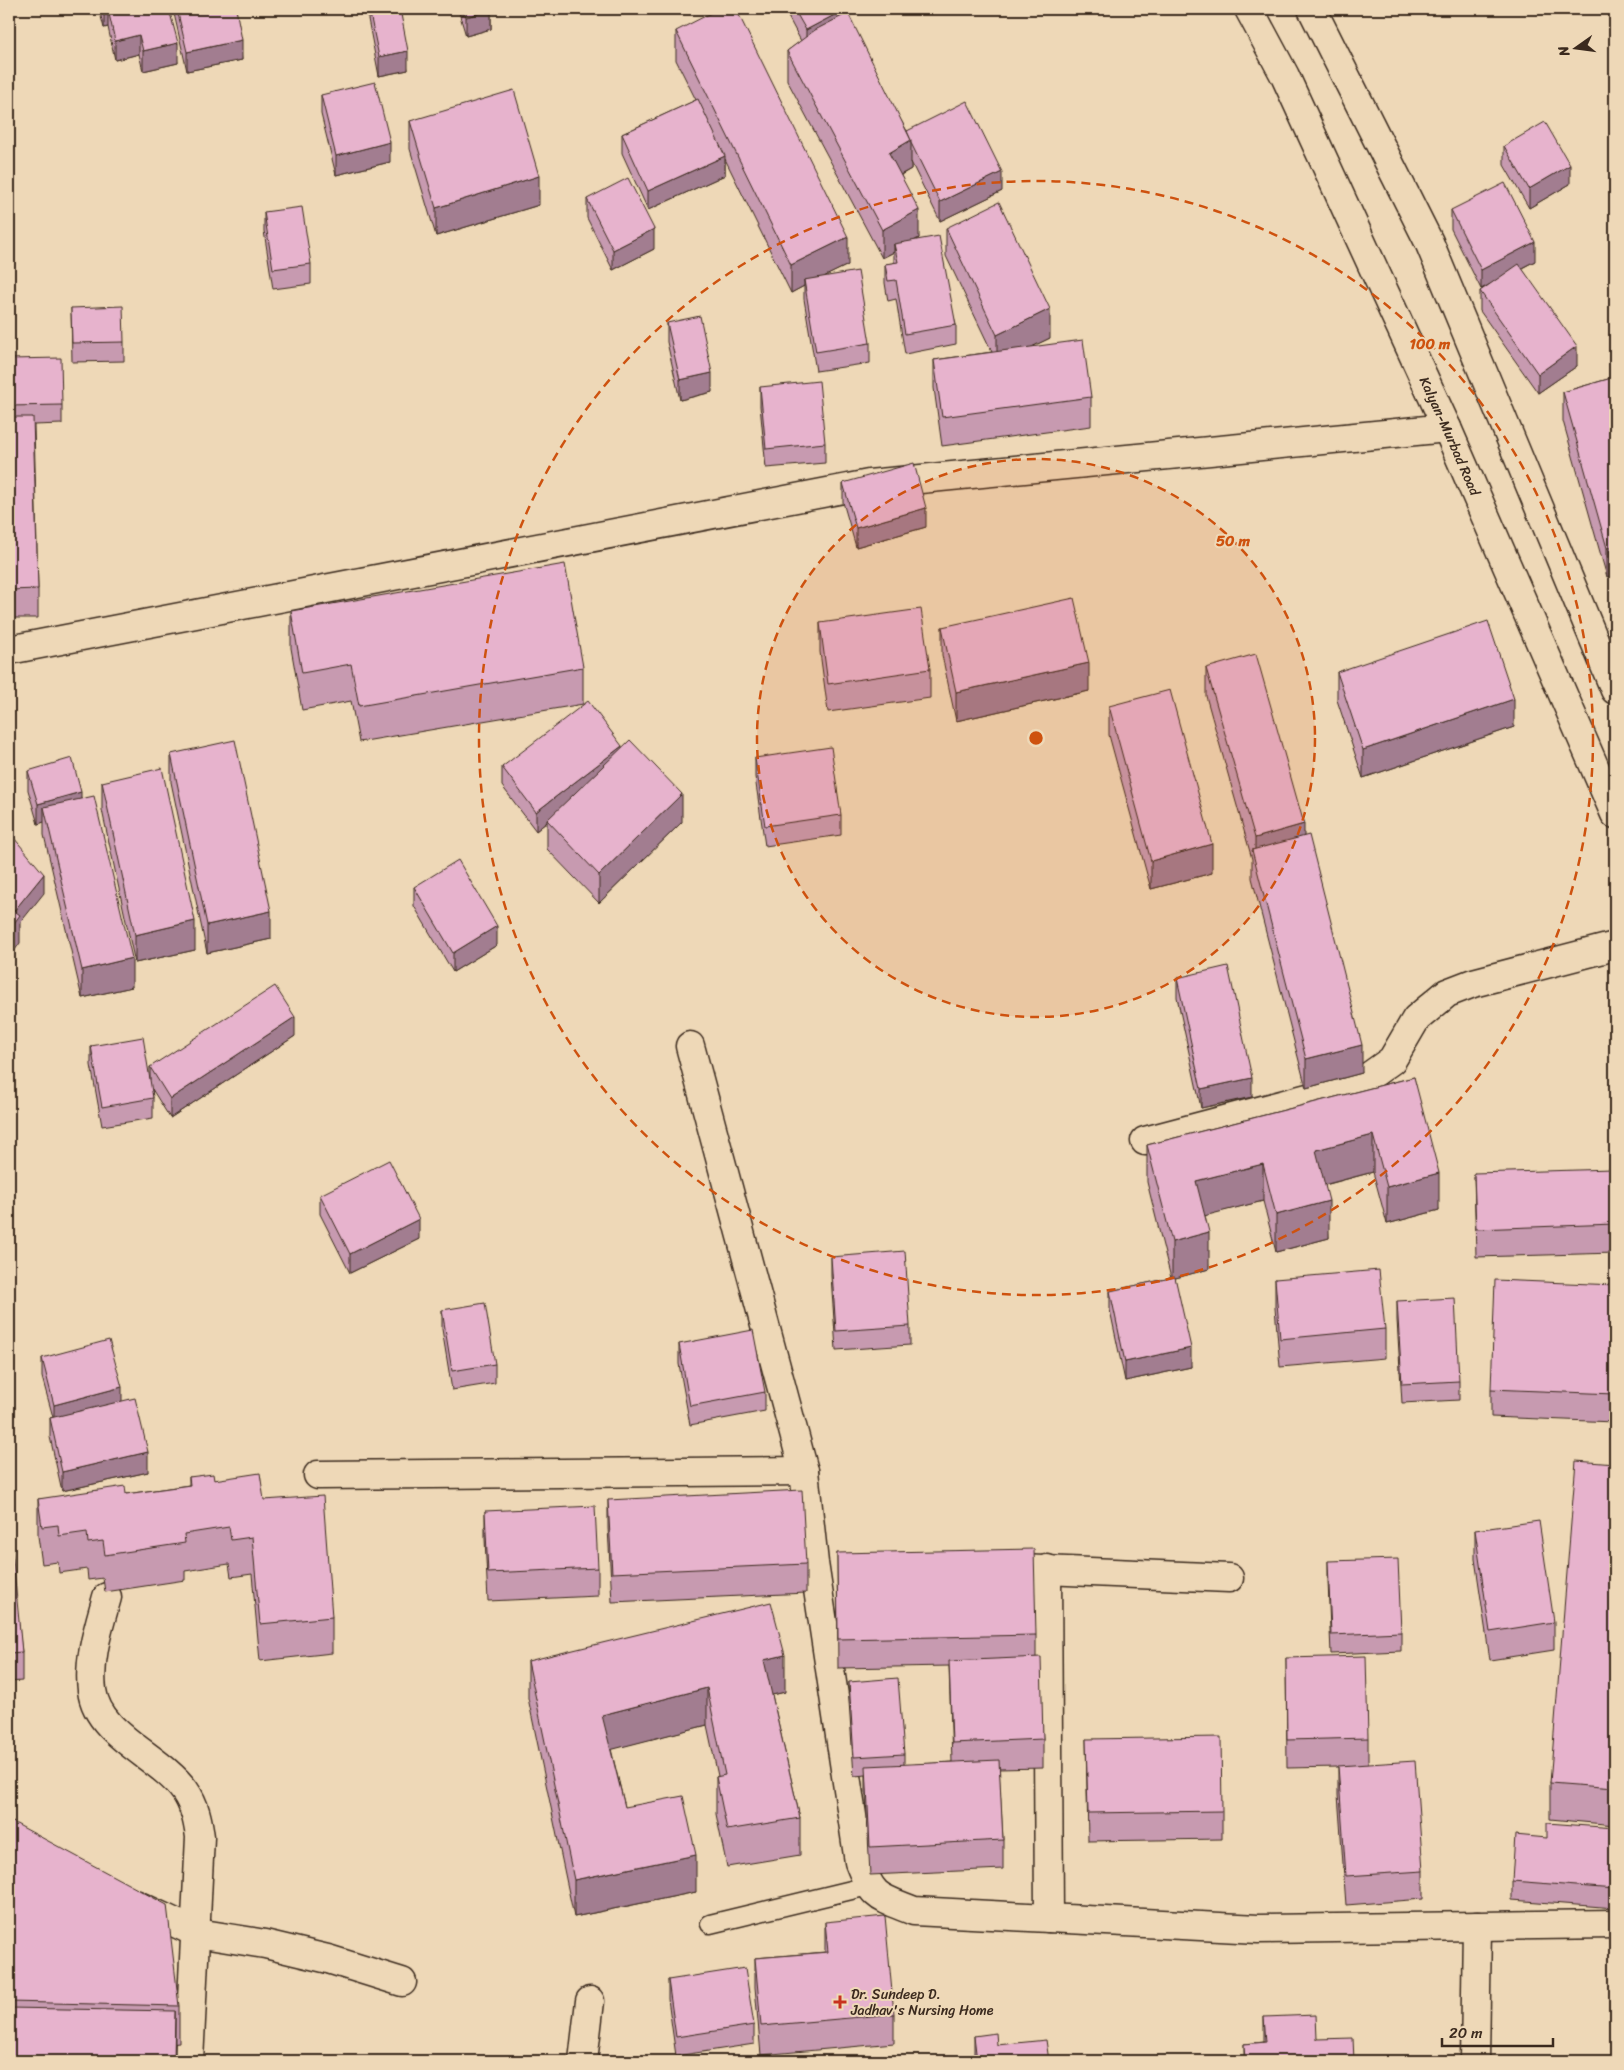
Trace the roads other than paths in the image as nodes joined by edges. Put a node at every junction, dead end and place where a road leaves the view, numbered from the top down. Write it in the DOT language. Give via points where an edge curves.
graph roads {
  1 [pos="1249,9"];
  2 [pos="1312,9"];
  3 [pos="1447,428"];
  4 [pos="9,650"];
  5 [pos="1615,690"];
  6 [pos="1615,814"];
  7 [pos="1615,946"];
  8 [pos="690,1046"];
  9 [pos="1145,1141"];
  10 [pos="804,1471"];
  11 [pos="318,1475"];
  12 [pos="814,1563"];
  13 [pos="843,1564"];
  14 [pos="969,1567"];
  15 [pos="1047,1569"];
  16 [pos="1229,1578"];
  17 [pos="107,1597"];
  18 [pos="868,1886"];
  19 [pos="116,1896"];
  20 [pos="1049,1918"];
  21 [pos="710,1924"];
  22 [pos="1615,1924"];
  23 [pos="1477,1926"];
  24 [pos="197,1933"];
  25 [pos="402,1982"];
  26 [pos="590,2001"];
  27 [pos="189,2061"];
  28 [pos="583,2061"];
  29 [pos="1475,2061"];
  1 -- 3 [label="street, Kalyan-Murbad Road" via="1285,76"];
  2 -- 5 [label="street" via="1429,242"];
  3 -- 4 [label="street" via="869,484"];
  3 -- 6 [label="street, Kalyan-Murbad Road"];
  7 -- 9 [label="street" via="1473,983 1447,993 1416,1019 1392,1060 1357,1085"];
  8 -- 10 [label="street"];
  10 -- 11 [label="street"];
  10 -- 12 [label="street"];
  12 -- 13 [label="street"];
  12 -- 18 [label="street" via="859,1862"];
  14 -- 15 [label="street"];
  15 -- 16 [label="street"];
  15 -- 20 [label="street"];
  17 -- 24 [label="street" via="93,1653 92,1691 105,1723 170,1774 185,1791 196,1813 200,1837 196,1882"];
  18 -- 20 [label="street" via="880,1898 914,1911"];
  18 -- 21 [label="lane"];
  19 -- 24 [label="street"];
  20 -- 23 [label="street" via="1258,1929"];
  22 -- 23 [label="street"];
  23 -- 29 [label="street"];
  24 -- 25 [label="street" via="274,1946"];
  24 -- 27 [label="street"];
  26 -- 28 [label="street"];
}
